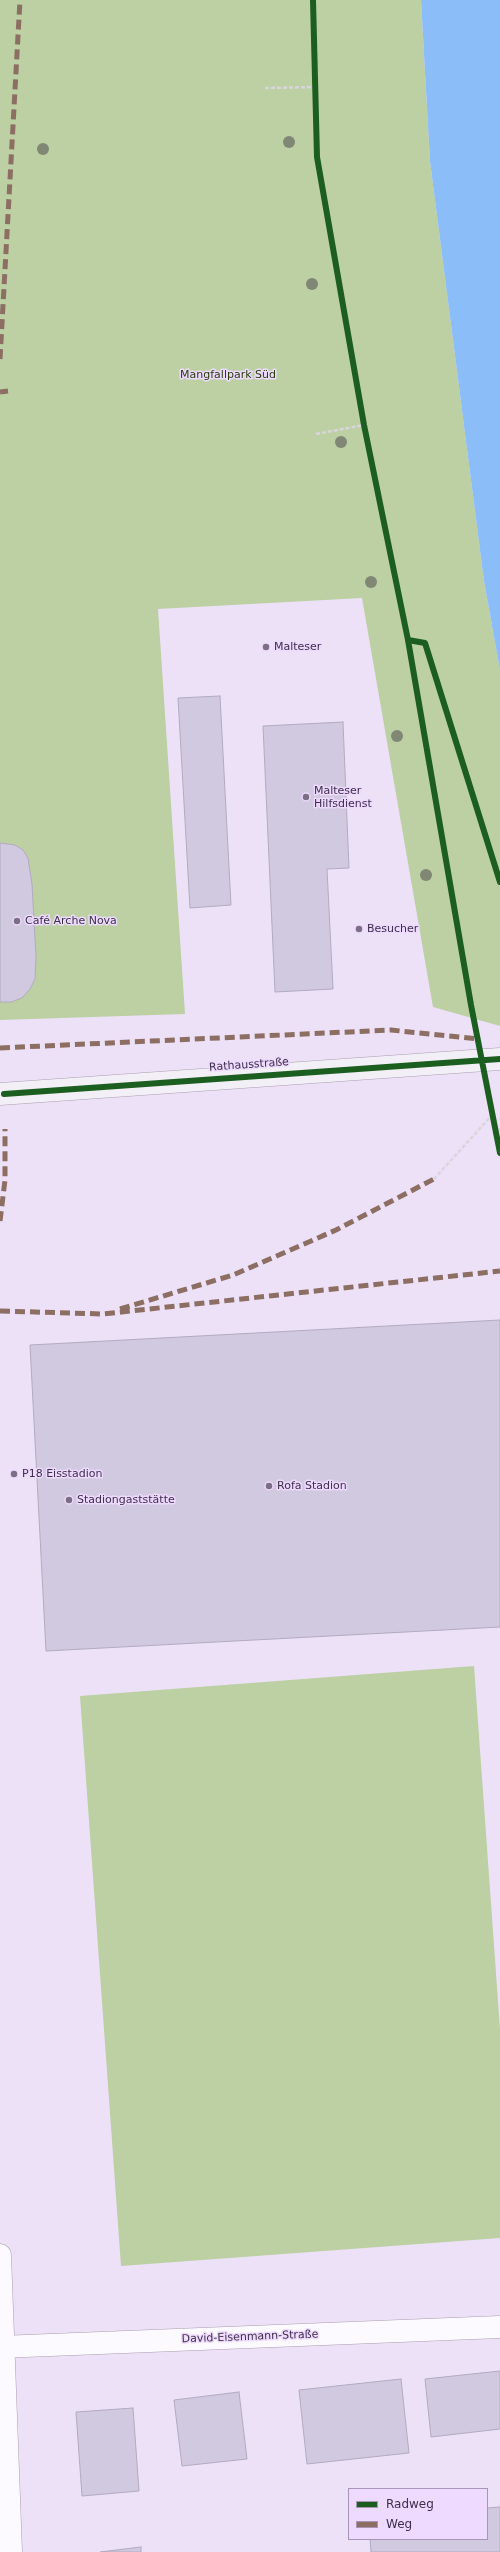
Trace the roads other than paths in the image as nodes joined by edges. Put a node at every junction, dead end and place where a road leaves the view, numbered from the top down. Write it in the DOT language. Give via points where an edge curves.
graph roads {
  1 [pos="500,1059"];
  2 [pos="0,1094"];
  3 [pos="0,2255"];
  4 [pos="500,2327"];
  5 [pos="2,2347"];
  6 [pos="11,2552"];
  1 -- 2 [label="main road, Rathausstraße"];
  3 -- 5 [label="street"];
  4 -- 5 [label="street, David-Eisenmann-Straße"];
  5 -- 6 [label="street"];
}
